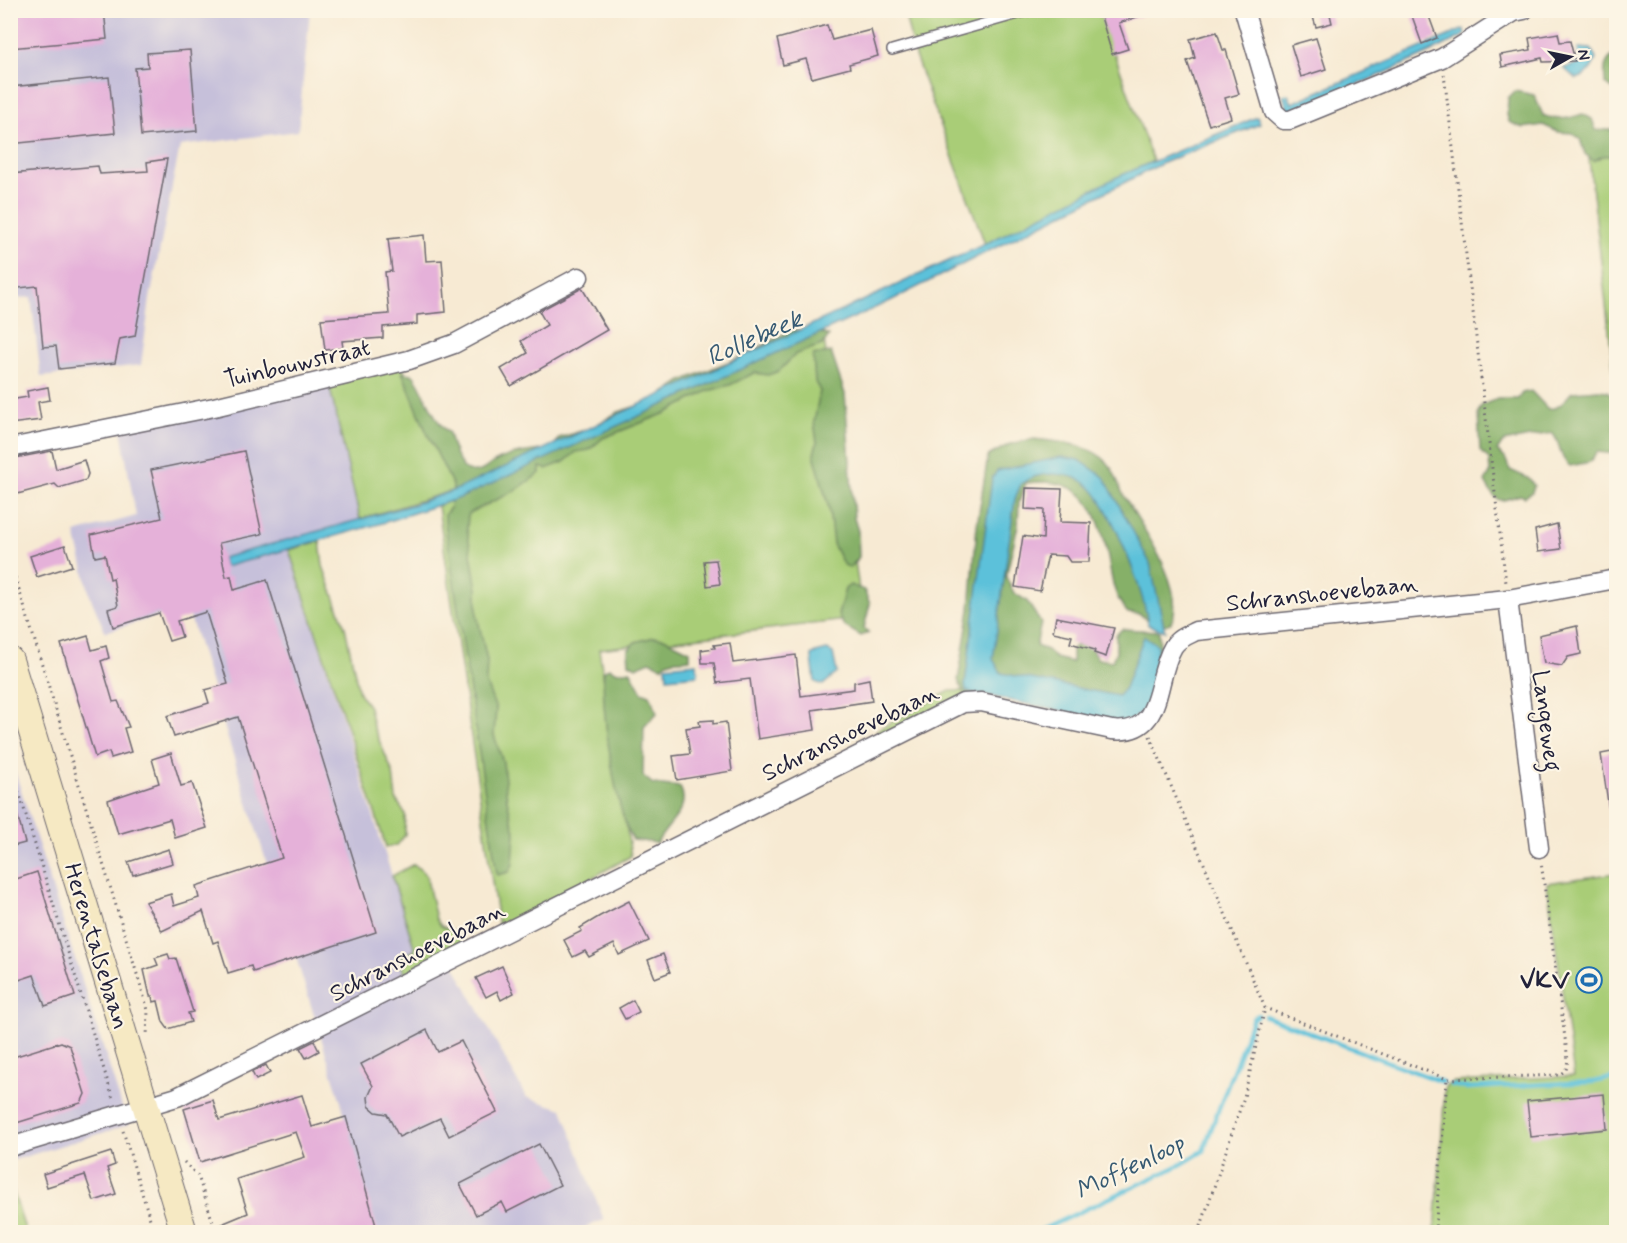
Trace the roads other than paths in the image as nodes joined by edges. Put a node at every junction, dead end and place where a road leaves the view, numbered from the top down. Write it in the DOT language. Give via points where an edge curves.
graph roads {
  1 [pos="1032,10"];
  2 [pos="1244,10"];
  3 [pos="1517,11"];
  4 [pos="892,50"];
  5 [pos="579,277"];
  6 [pos="10,448"];
  7 [pos="1617,579"];
  8 [pos="1508,599"];
  9 [pos="10,660"];
  10 [pos="1539,848"];
  11 [pos="145,1105"];
  12 [pos="10,1147"];
  13 [pos="184,1233"];
  1 -- 4 [label="lane"];
  2 -- 3 [label="street" via="1274,112 1283,120 1442,58"];
  5 -- 6 [label="street, Tuinbouwstraat" via="454,344 409,360 214,407"];
  7 -- 8 [label="street, Schranshoevebaan"];
  8 -- 10 [label="street, Langeweg"];
  8 -- 11 [label="street, Schranshoevebaan" via="1196,631 1174,645 1155,700 1139,728 1123,731 981,702 963,703 321,1026 177,1096"];
  9 -- 11 [label="main road, Herentalsebaan"];
  11 -- 12 [label="street, Schranshoevebaan"];
  11 -- 13 [label="main road, Herentalsebaan"];
}
